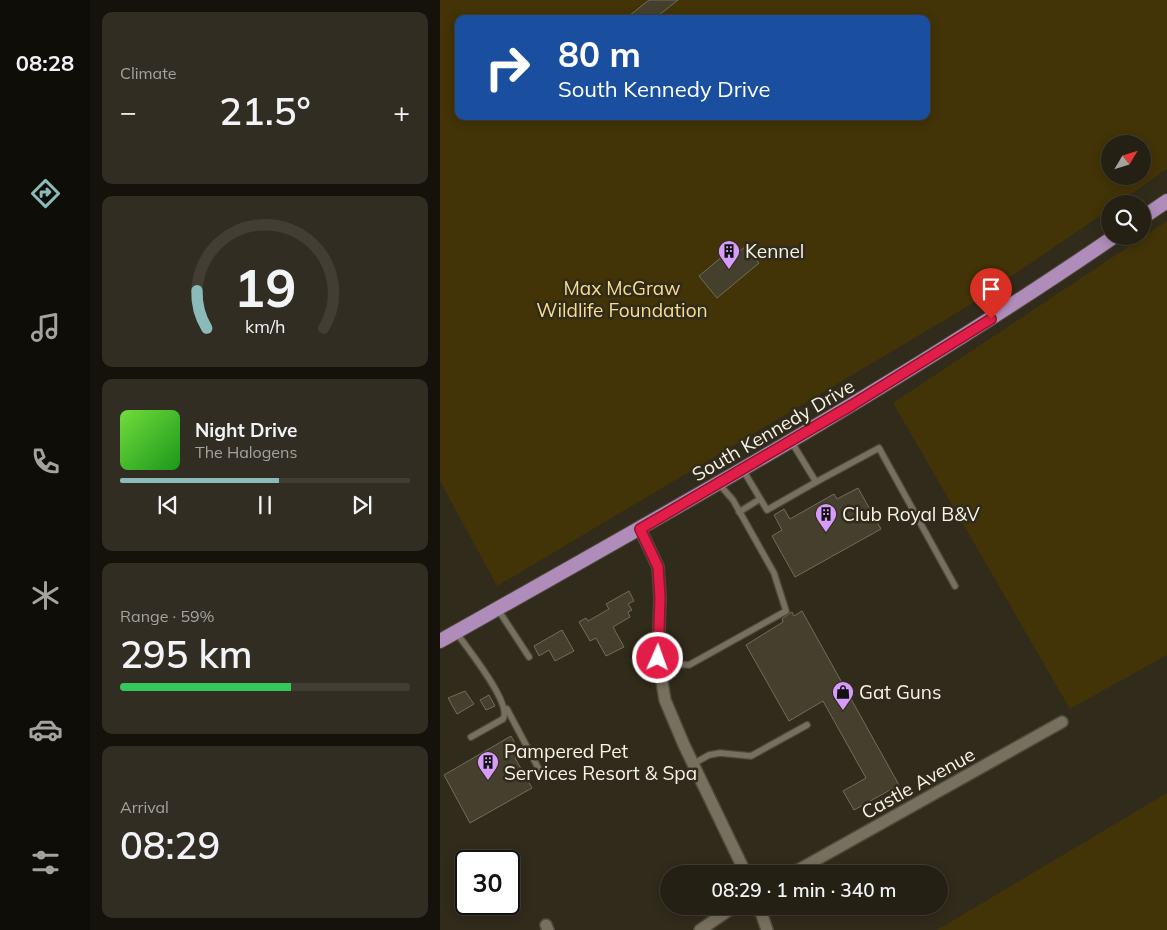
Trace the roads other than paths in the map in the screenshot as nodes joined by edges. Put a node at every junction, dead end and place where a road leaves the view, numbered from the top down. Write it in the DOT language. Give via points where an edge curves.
graph roads {
  1 [pos="1167,201"];
  2 [pos="1151,212"];
  3 [pos="1102,245"];
  4 [pos="792,441"];
  5 [pos="743,470"];
  6 [pos="816,482"];
  7 [pos="719,484"];
  8 [pos="760,498"];
  9 [pos="739,512"];
  10 [pos="640,529"];
  11 [pos="955,586"];
  12 [pos="497,608"];
  13 [pos="456,632"];
  14 [pos="440,641"];
  15 [pos="529,657"];
  16 [pos="658,658"];
  17 [pos="503,700"];
  18 [pos="1062,722"];
  19 [pos="807,726"];
  20 [pos="471,737"];
  21 [pos="693,764"];
  22 [pos="542,775"];
  23 [pos="742,865"];
  24 [pos="807,865"];
  25 [pos="722,915"];
  26 [pos="762,915"];
  27 [pos="700,930"];
  28 [pos="767,930"];
  1 -- 2 [label="main road"];
  3 -- 4 [label="main road, South Kennedy Drive" via="924,362"];
  4 -- 5 [label="main road, South Kennedy Drive"];
  4 -- 6 [label="lane"];
  5 -- 7 [label="main road, South Kennedy Drive"];
  5 -- 8 [label="lane"];
  6 -- 8 [label="lane" via="767,510"];
  6 -- 11 [label="lane" via="879,448"];
  7 -- 9 [label="lane"];
  7 -- 10 [label="main road, South Kennedy Drive"];
  8 -- 9 [label="lane"];
  9 -- 16 [label="lane" via="774,572 786,611 689,665 667,663"];
  10 -- 12 [label="main road, South Kennedy Drive"];
  10 -- 16 [label="street" via="658,567"];
  12 -- 13 [label="main road, South Kennedy Drive"];
  12 -- 15 [label="lane"];
  13 -- 14 [label="main road, South Kennedy Drive"];
  13 -- 17 [label="lane"];
  16 -- 21 [label="street" via="665,700"];
  17 -- 20 [label="lane" via="506,713 503,719"];
  17 -- 22 [label="lane"];
  18 -- 24 [label="street, Castle Avenue"];
  19 -- 21 [label="lane" via="751,756 720,753"];
  21 -- 23 [label="street"];
  25 -- 27 [label="street"];
  26 -- 28 [label="street"];
}
